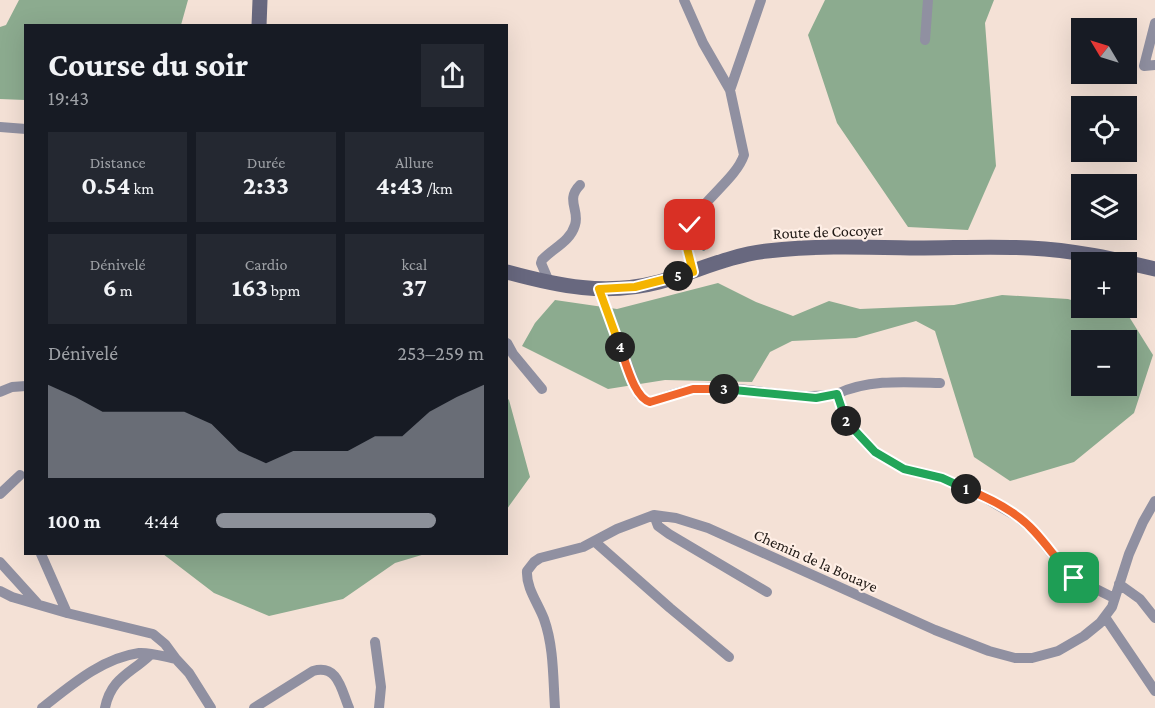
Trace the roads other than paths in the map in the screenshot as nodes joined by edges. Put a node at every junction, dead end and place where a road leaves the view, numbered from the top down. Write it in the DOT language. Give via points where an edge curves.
graph roads {
  1 [pos="260,0"];
  2 [pos="684,0"];
  3 [pos="761,0"];
  4 [pos="928,0"];
  5 [pos="1155,23"];
  6 [pos="259,24"];
  7 [pos="925,40"];
  8 [pos="1155,65"];
  9 [pos="730,90"];
  10 [pos="0,127"];
  11 [pos="24,129"];
  12 [pos="580,185"];
  13 [pos="1155,269"];
  14 [pos="508,272"];
  15 [pos="693,272"];
  16 [pos="550,284"];
  17 [pos="599,289"];
  18 [pos="508,345"];
  19 [pos="940,383"];
  20 [pos="24,386"];
  21 [pos="542,389"];
  22 [pos="0,392"];
  23 [pos="837,394"];
  24 [pos="20,475"];
  25 [pos="0,494"];
  26 [pos="1155,501"];
  27 [pos="654,515"];
  28 [pos="594,541"];
  29 [pos="41,555"];
  30 [pos="0,562"];
  31 [pos="1119,584"];
  32 [pos="0,591"];
  33 [pos="767,592"];
  34 [pos="1114,598"];
  35 [pos="38,604"];
  36 [pos="67,613"];
  37 [pos="1105,617"];
  38 [pos="1155,618"];
  39 [pos="375,642"];
  40 [pos="150,655"];
  41 [pos="729,657"];
  42 [pos="176,659"];
  43 [pos="1155,691"];
  44 [pos="42,708"];
  45 [pos="105,708"];
  46 [pos="211,708"];
  47 [pos="254,708"];
  48 [pos="349,708"];
  49 [pos="379,708"];
  50 [pos="555,708"];
  1 -- 6 [label="main road"];
  2 -- 9 [label="street"];
  3 -- 9 [label="street"];
  4 -- 7 [label="street"];
  5 -- 8 [label="street" via="1144,66"];
  9 -- 15 [label="street" via="744,155 735,172 690,225 686,244"];
  10 -- 11 [label="street"];
  12 -- 16 [label="street" via="572,200 576,223 572,233 542,260"];
  13 -- 15 [label="main road, Route de Cocoyer" via="1102,256 1030,248 843,247 752,253"];
  14 -- 16 [label="main road, Route de Cocoyer"];
  15 -- 17 [label="main road, Route de Cocoyer" via="635,287"];
  16 -- 17 [label="main road, Route de Cocoyer"];
  17 -- 23 [label="street" via="639,395 646,401 693,389 716,388 816,398"];
  18 -- 21 [label="street"];
  19 -- 23 [label="street" via="894,382 860,386"];
  20 -- 22 [label="street"];
  23 -- 34 [label="street" via="847,422 875,452 904,469 942,478 1016,516 1034,530 1074,578"];
  24 -- 25 [label="street"];
  26 -- 31 [label="street, Chemin de la Bouaye"];
  27 -- 28 [label="street"];
  27 -- 33 [label="street" via="658,526 669,534"];
  27 -- 37 [label="street, Chemin de la Bouaye" via="708,528 935,630 1015,658 1059,651"];
  28 -- 41 [label="street"];
  28 -- 50 [label="street" via="540,558 527,571 550,643"];
  29 -- 36 [label="street"];
  30 -- 35 [label="street"];
  31 -- 34 [label="street, Chemin de la Bouaye"];
  31 -- 38 [label="street" via="1140,599"];
  32 -- 35 [label="street"];
  34 -- 37 [label="street, Chemin de la Bouaye"];
  35 -- 36 [label="street"];
  36 -- 42 [label="street" via="153,634"];
  37 -- 43 [label="street"];
  39 -- 49 [label="street" via="381,687"];
  40 -- 42 [label="street"];
  40 -- 44 [label="street" via="140,653 111,662 81,678"];
  40 -- 45 [label="street" via="121,676 111,688"];
  42 -- 46 [label="street"];
  47 -- 48 [label="street" via="313,670 323,668 337,678"];
}
